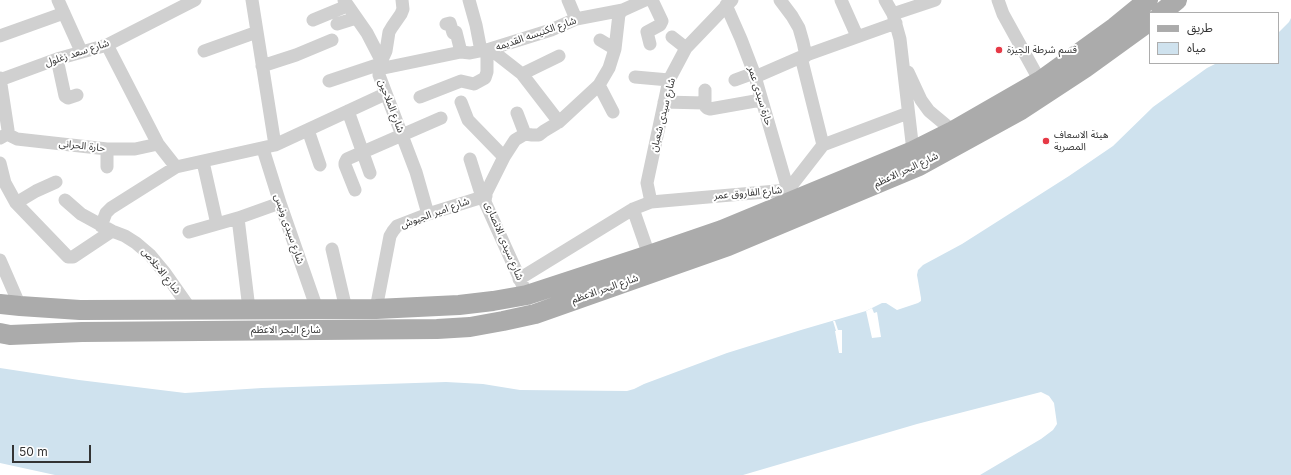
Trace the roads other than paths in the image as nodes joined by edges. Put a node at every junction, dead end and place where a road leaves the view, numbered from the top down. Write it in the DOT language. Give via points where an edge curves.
graph roads {
  1 [pos="58,0"];
  2 [pos="252,0"];
  3 [pos="402,0"];
  4 [pos="469,0"];
  5 [pos="568,0"];
  6 [pos="645,0"];
  7 [pos="652,0"];
  8 [pos="780,0"];
  9 [pos="841,0"];
  10 [pos="885,0"];
  11 [pos="935,0"];
  12 [pos="998,0"];
  13 [pos="1148,0"];
  14 [pos="1177,0"];
  15 [pos="188,2"];
  16 [pos="346,3"];
  17 [pos="729,3"];
  18 [pos="629,5"];
  19 [pos="64,12"];
  20 [pos="1162,12"];
  21 [pos="356,18"];
  22 [pos="576,19"];
  23 [pos="895,19"];
  24 [pos="313,20"];
  25 [pos="1149,22"];
  26 [pos="337,24"];
  27 [pos="446,24"];
  28 [pos="257,32"];
  29 [pos="0,36"];
  30 [pos="857,36"];
  31 [pos="672,37"];
  32 [pos="332,40"];
  33 [pos="600,40"];
  34 [pos="650,44"];
  35 [pos="107,45"];
  36 [pos="686,48"];
  37 [pos="615,49"];
  38 [pos="204,50"];
  39 [pos="486,50"];
  40 [pos="81,51"];
  41 [pos="461,52"];
  42 [pos="559,56"];
  43 [pos="804,56"];
  44 [pos="57,59"];
  45 [pos="902,59"];
  46 [pos="380,64"];
  47 [pos="262,66"];
  48 [pos="522,74"];
  49 [pos="754,75"];
  50 [pos="635,78"];
  51 [pos="0,79"];
  52 [pos="669,80"];
  53 [pos="735,80"];
  54 [pos="329,81"];
  55 [pos="1040,81"];
  56 [pos="599,85"];
  57 [pos="385,94"];
  58 [pos="77,95"];
  59 [pos="420,97"];
  60 [pos="762,100"];
  61 [pos="461,102"];
  62 [pos="664,102"];
  63 [pos="348,111"];
  64 [pos="613,112"];
  65 [pos="517,113"];
  66 [pos="908,113"];
  67 [pos="441,118"];
  68 [pos="559,122"];
  69 [pos="308,130"];
  70 [pos="953,131"];
  71 [pos="402,134"];
  72 [pos="525,134"];
  73 [pos="4,136"];
  74 [pos="158,144"];
  75 [pos="823,145"];
  76 [pos="269,147"];
  77 [pos="107,149"];
  78 [pos="913,151"];
  79 [pos="363,152"];
  80 [pos="504,157"];
  81 [pos="470,159"];
  82 [pos="203,162"];
  83 [pos="0,163"];
  84 [pos="320,165"];
  85 [pos="107,167"];
  86 [pos="176,167"];
  87 [pos="370,173"];
  88 [pos="56,182"];
  89 [pos="2,184"];
  90 [pos="355,190"];
  91 [pos="788,190"];
  92 [pos="484,196"];
  93 [pos="65,200"];
  94 [pos="651,202"];
  95 [pos="16,203"];
  96 [pos="280,203"];
  97 [pos="634,209"];
  98 [pos="428,214"];
  99 [pos="238,218"];
  100 [pos="217,224"];
  101 [pos="107,229"];
  102 [pos="189,232"];
  103 [pos="332,249"];
  104 [pos="649,255"];
  105 [pos="0,260"];
  106 [pos="523,287"];
  107 [pos="7,305"];
  108 [pos="249,309"];
  109 [pos="317,309"];
  110 [pos="346,309"];
  111 [pos="376,309"];
  112 [pos="191,310"];
  113 [pos="5,334"];
  1 -- 19 [label="street"];
  2 -- 28 [label="street, شارع سيدى ونيس"];
  3 -- 46 [label="street" via="403,9 392,27"];
  4 -- 39 [label="street"];
  5 -- 22 [label="street"];
  6 -- 18 [label="street"];
  7 -- 34 [label="street" via="662,21 660,25 647,32"];
  8 -- 43 [label="street" via="799,28"];
  9 -- 30 [label="street"];
  10 -- 23 [label="street"];
  11 -- 23 [label="street"];
  12 -- 55 [label="street" via="1003,14"];
  13 -- 55 [label="main road, شارع البحر الاعظم" via="1116,27"];
  14 -- 20 [label="main road"];
  15 -- 35 [label="street, شارع سعد زغلول"];
  16 -- 21 [label="street, شارع الملاحين"];
  16 -- 24 [label="street"];
  17 -- 36 [label="street, شارع سيدى شعبان"];
  17 -- 49 [label="street, حارة سيدى عمر"];
  18 -- 22 [label="street, شارع الكنيسه القديمه"];
  18 -- 37 [label="street" via="618,16"];
  19 -- 29 [label="street"];
  19 -- 40 [label="street"];
  21 -- 26 [label="street"];
  21 -- 46 [label="street, شارع الملاحين" via="367,33"];
  22 -- 39 [label="street, شارع الكنيسه القديمه" via="551,30"];
  23 -- 30 [label="street"];
  23 -- 45 [label="street"];
  25 -- 113 [label="main road, شارع البحر الاعظم" via="1086,68 1021,110 919,166 728,246 535,314 477,326 437,329"];
  27 -- 41 [label="street" via="450,23 453,33 456,32"];
  28 -- 38 [label="street"];
  28 -- 47 [label="street, شارع سيدى ونيس"];
  30 -- 43 [label="street"];
  31 -- 36 [label="street"];
  32 -- 47 [label="street"];
  33 -- 37 [label="street"];
  35 -- 40 [label="street, شارع سعد زغلول"];
  35 -- 74 [label="street"];
  36 -- 52 [label="street, شارع سيدى شعبان"];
  37 -- 56 [label="street" via="609,68"];
  39 -- 41 [label="street, شارع الكنيسه القديمه"];
  39 -- 48 [label="street"];
  39 -- 59 [label="street" via="488,72 485,78 474,84 461,81"];
  40 -- 44 [label="street, شارع سعد زغلول"];
  41 -- 46 [label="street, شارع الكنيسه القديمه"];
  42 -- 48 [label="street"];
  43 -- 49 [label="street"];
  43 -- 75 [label="street"];
  44 -- 51 [label="street, شارع سعد زغلول"];
  44 -- 58 [label="street" via="64,96 68,98"];
  45 -- 66 [label="street"];
  45 -- 70 [label="street" via="921,100"];
  46 -- 54 [label="street, شارع الكنيسه القديمه"];
  46 -- 57 [label="street, شارع الملاحين" via="379,75"];
  47 -- 76 [label="street, شارع سيدى ونيس"];
  48 -- 68 [label="street"];
  49 -- 53 [label="street"];
  49 -- 60 [label="street, حارة سيدى عمر"];
  50 -- 52 [label="street"];
  51 -- 73 [label="street" via="8,130"];
  52 -- 62 [label="street, شارع سيدى شعبان"];
  55 -- 70 [label="main road, شارع البحر الاعظم"];
  56 -- 64 [label="street"];
  56 -- 68 [label="street"];
  57 -- 63 [label="street"];
  57 -- 71 [label="street, شارع الملاحين"];
  60 -- 62 [label="street" via="710,109 707,108 705,96"];
  60 -- 91 [label="street, حارة سيدى عمر"];
  61 -- 80 [label="street" via="468,120"];
  62 -- 94 [label="street, شارع سيدى شعبان" via="647,183"];
  63 -- 69 [label="street"];
  63 -- 79 [label="street"];
  65 -- 72 [label="street"];
  66 -- 75 [label="street"];
  66 -- 78 [label="street"];
  67 -- 71 [label="street"];
  68 -- 72 [label="street" via="539,135"];
  69 -- 76 [label="street"];
  69 -- 84 [label="street"];
  70 -- 78 [label="main road, شارع البحر الاعظم"];
  71 -- 79 [label="street"];
  71 -- 98 [label="street, شارع الملاحين"];
  72 -- 80 [label="street, شارع سيدى الانصارى" via="515,140"];
  73 -- 77 [label="street, حارة الحرانى"];
  74 -- 77 [label="street, حارة الحرانى" via="135,149"];
  74 -- 86 [label="street"];
  75 -- 91 [label="street, شارع الفاروق عمر"];
  76 -- 82 [label="street"];
  76 -- 96 [label="street, شارع سيدى ونيس"];
  77 -- 85 [label="street"];
  78 -- 104 [label="main road, شارع البحر الاعظم" via="722,230"];
  79 -- 87 [label="street"];
  79 -- 90 [label="street" via="347,159 345,163"];
  80 -- 92 [label="street, شارع سيدى الانصارى"];
  81 -- 92 [label="street"];
  82 -- 86 [label="street"];
  82 -- 100 [label="street"];
  83 -- 89 [label="street"];
  86 -- 101 [label="street" via="111,208 106,213"];
  88 -- 95 [label="street"];
  89 -- 95 [label="street"];
  91 -- 94 [label="street, شارع الفاروق عمر"];
  92 -- 98 [label="street, شارع امير الجيوش"];
  92 -- 106 [label="street, شارع سيدى الانصارى"];
  93 -- 101 [label="street, شارع الاخلاص" via="81,214"];
  94 -- 97 [label="street, شارع الفاروق عمر"];
  95 -- 101 [label="street" via="68,257 72,257"];
  96 -- 99 [label="street"];
  96 -- 109 [label="street, شارع سيدى ونيس"];
  97 -- 104 [label="street"];
  97 -- 106 [label="street, شارع البحر الاعظم"];
  98 -- 111 [label="street, شارع امير الجيوش" via="397,226 392,231"];
  99 -- 100 [label="street"];
  99 -- 108 [label="street"];
  100 -- 102 [label="street"];
  101 -- 112 [label="street, شارع الاخلاص" via="125,236 150,255"];
  103 -- 110 [label="street"];
  104 -- 106 [label="main road, شارع البحر الاعظم"];
  105 -- 107 [label="street"];
  106 -- 111 [label="main road, شارع البحر الاعظم" via="493,301"];
  107 -- 112 [label="main road, شارع البحر الاعظم" via="80,310"];
  107 -- 113 [label="main road" via="2,320"];
  108 -- 109 [label="main road, شارع البحر الاعظم"];
  108 -- 112 [label="main road, شارع البحر الاعظم"];
  109 -- 110 [label="main road, شارع البحر الاعظم"];
  110 -- 111 [label="main road, شارع البحر الاعظم"];
}
